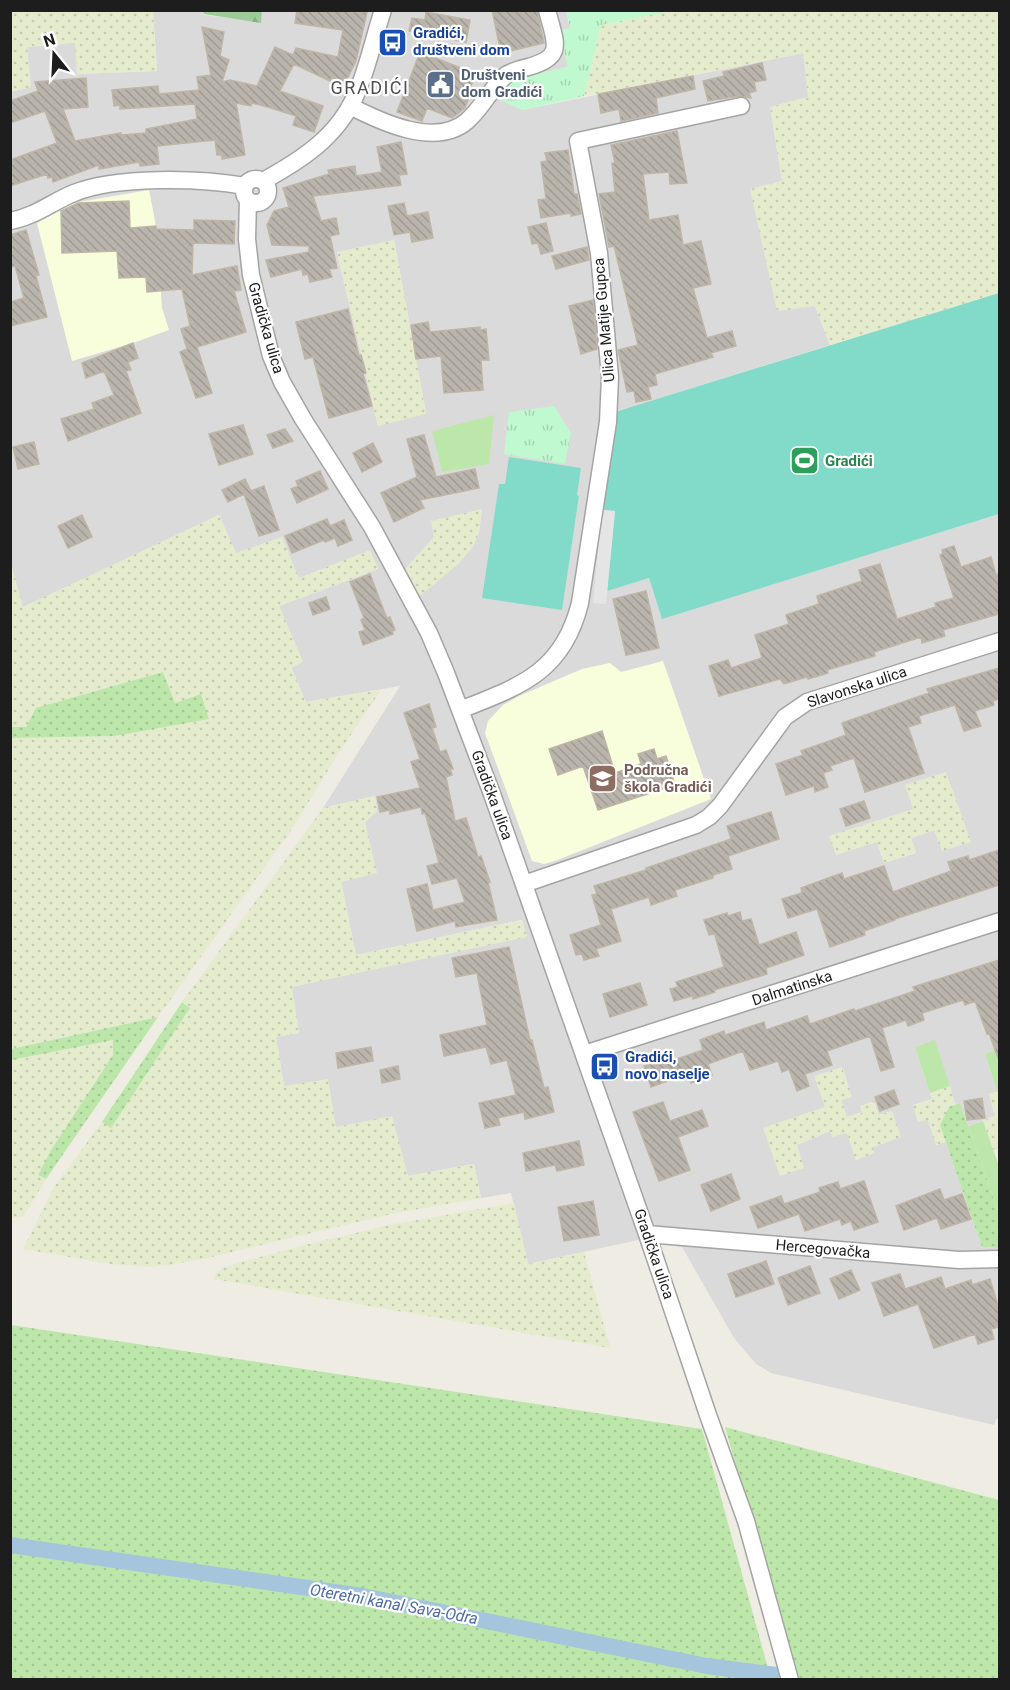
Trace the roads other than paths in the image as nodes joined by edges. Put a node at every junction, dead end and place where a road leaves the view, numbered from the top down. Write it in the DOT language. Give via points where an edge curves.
graph roads {
  1 [pos="383,10"];
  2 [pos="547,10"];
  3 [pos="350,106"];
  4 [pos="741,106"];
  5 [pos="246,193"];
  6 [pos="10,221"];
  7 [pos="999,641"];
  8 [pos="460,710"];
  9 [pos="524,884"];
  10 [pos="999,921"];
  11 [pos="584,1054"];
  12 [pos="647,1234"];
  13 [pos="999,1259"];
  14 [pos="790,1680"];
  1 -- 3 [label="street" via="361,84"];
  2 -- 3 [label="street" via="555,40 550,58 504,77 468,121 456,129 441,133 395,126"];
  3 -- 5 [label="street" via="313,151 263,181 266,196 258,202"];
  4 -- 8 [label="street, Ulica Matije Gupca" via="578,141 599,253 610,377 608,422 580,603 570,632 553,660 524,683"];
  5 -- 6 [label="street" via="191,180 122,182 72,193 24,219"];
  5 -- 8 [label="street, Gradička ulica" via="251,275 271,356 288,393 372,527 411,598"];
  7 -- 9 [label="street, Slavonska ulica" via="807,702 785,717 709,817 673,834"];
  8 -- 9 [label="street, Gradička ulica"];
  9 -- 11 [label="street, Gradička ulica"];
  10 -- 11 [label="street, Dalmatinska"];
  11 -- 12 [label="street, Gradička ulica"];
  12 -- 13 [label="street, Hercegovačka" via="959,1260"];
  12 -- 14 [label="street, Gradička ulica" via="746,1521"];
}
